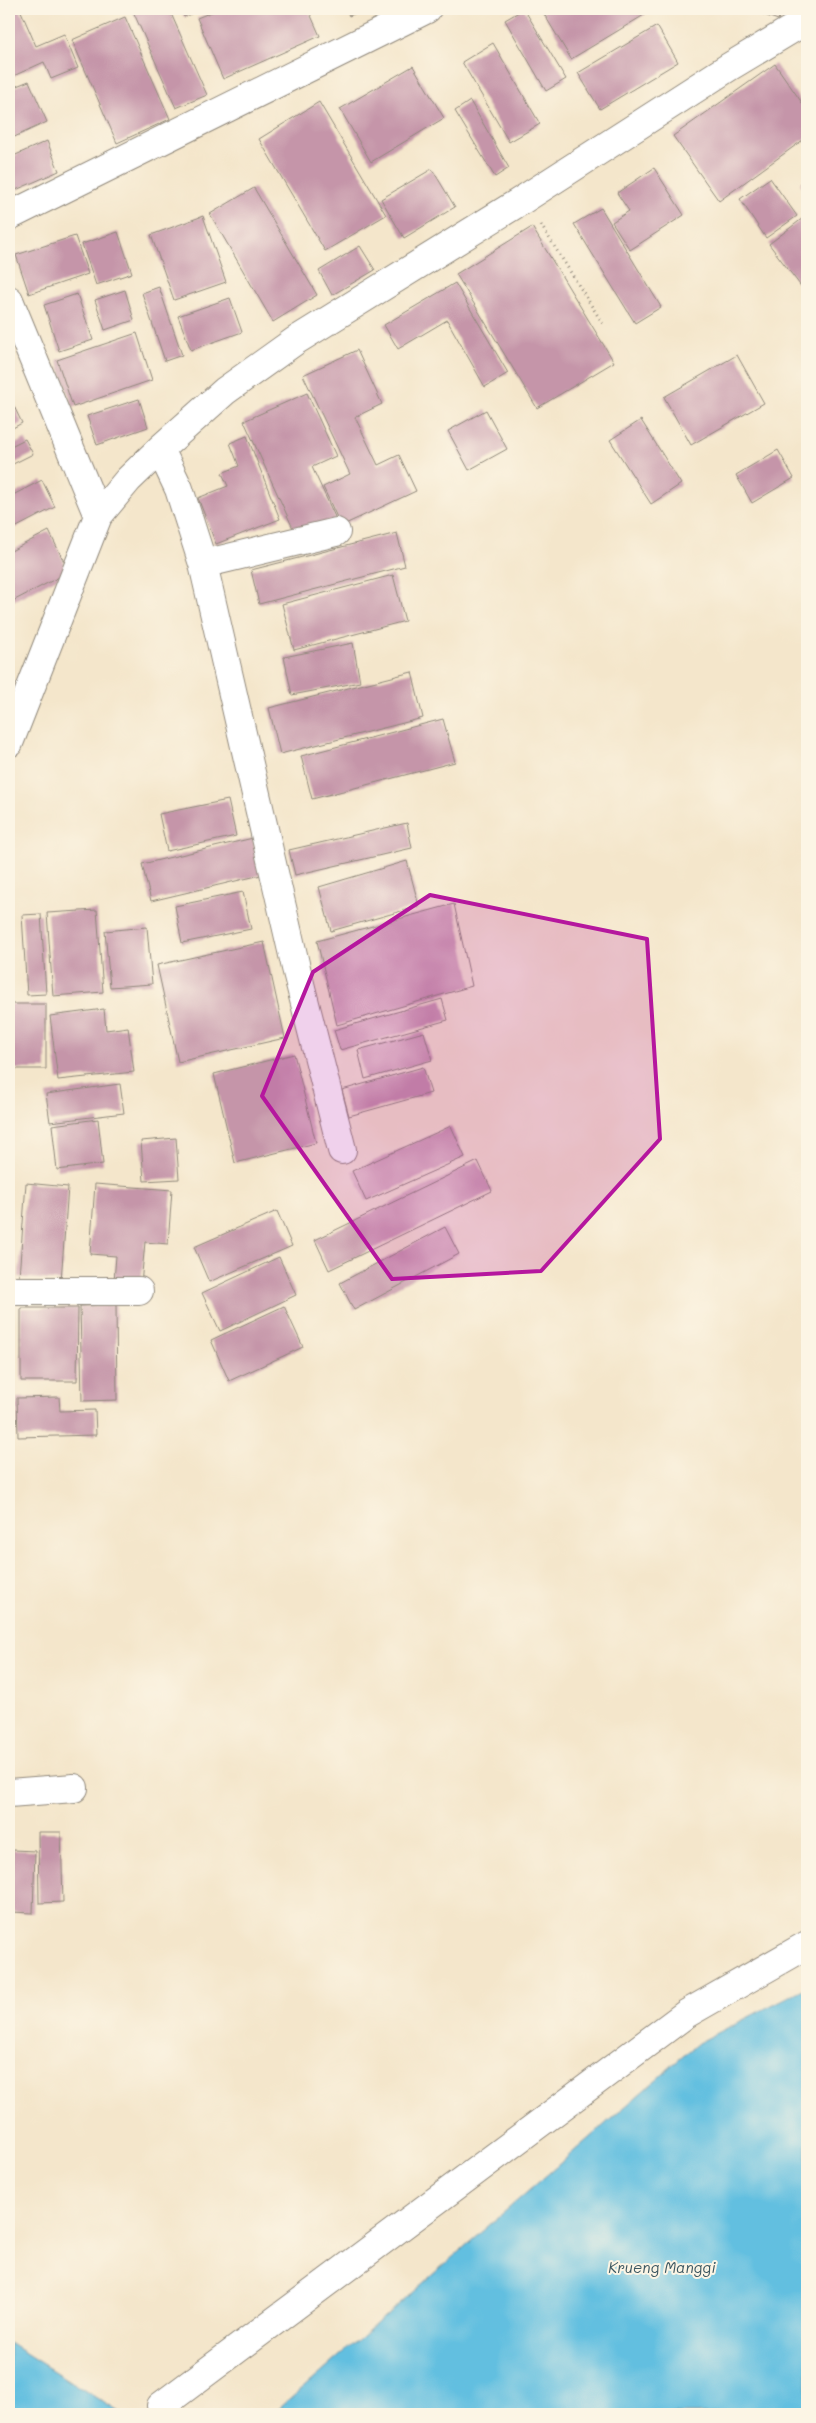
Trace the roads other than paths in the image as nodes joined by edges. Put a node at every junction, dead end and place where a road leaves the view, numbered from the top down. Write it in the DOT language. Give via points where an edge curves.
graph roads {
  1 [pos="427,9"];
  2 [pos="807,20"];
  3 [pos="9,216"];
  4 [pos="9,300"];
  5 [pos="160,449"];
  6 [pos="98,516"];
  7 [pos="336,532"];
  8 [pos="203,564"];
  9 [pos="9,743"];
  10 [pos="342,1150"];
  11 [pos="9,1291"];
  12 [pos="139,1291"];
  13 [pos="74,1788"];
  14 [pos="9,1793"];
  15 [pos="807,1945"];
  16 [pos="161,2406"];
  1 -- 3 [label="street"];
  2 -- 5 [label="street" via="295,341 225,392"];
  4 -- 6 [label="street"];
  5 -- 6 [label="street"];
  5 -- 8 [label="street" via="179,489"];
  6 -- 9 [label="street"];
  7 -- 8 [label="street"];
  8 -- 10 [label="street" via="296,968"];
  11 -- 12 [label="street"];
  13 -- 14 [label="street"];
  15 -- 16 [label="street" via="686,2014"];
}
